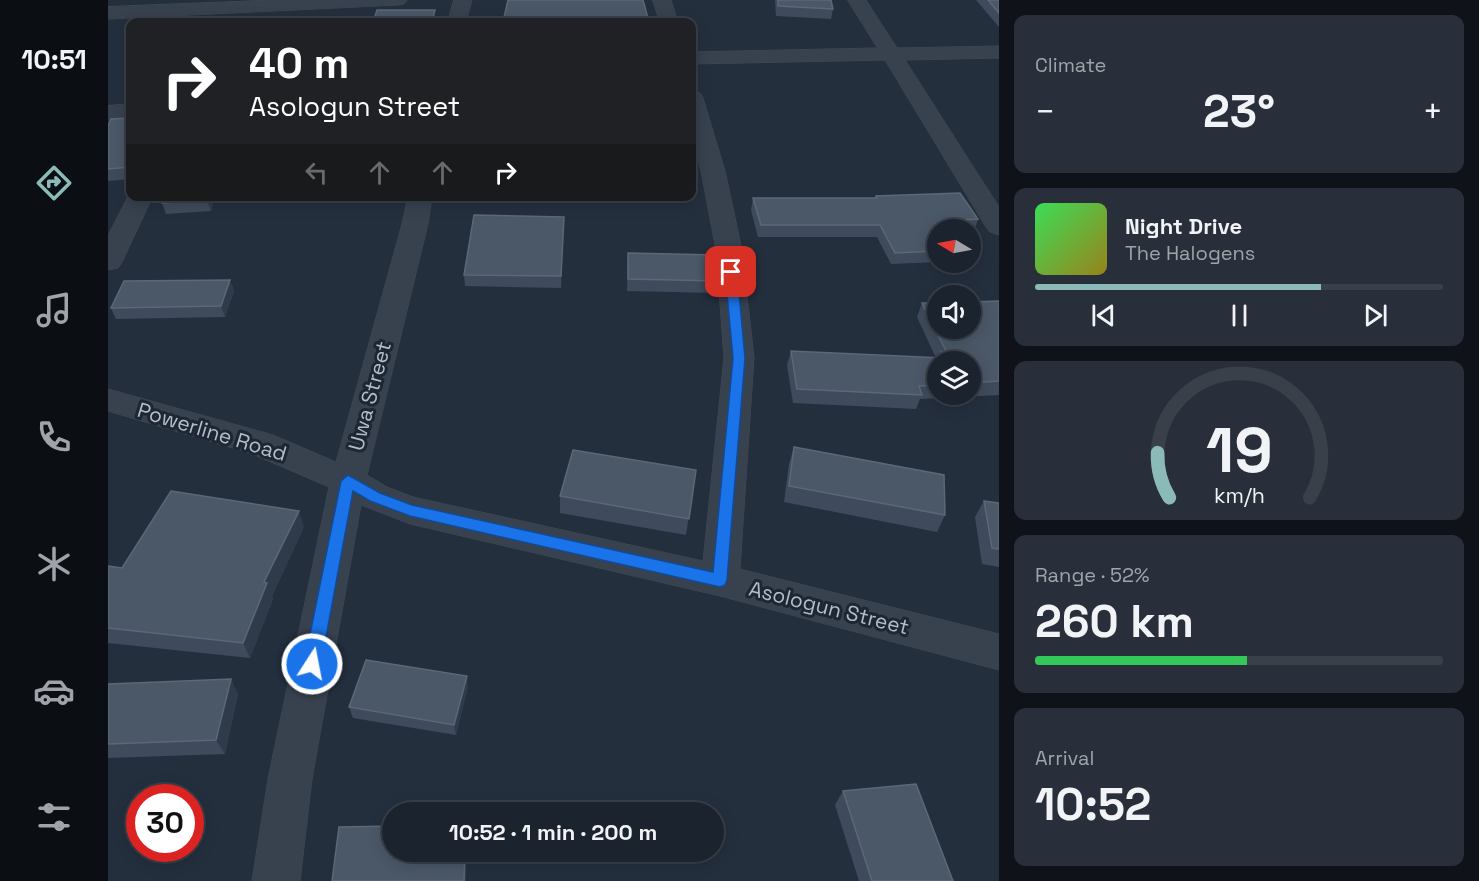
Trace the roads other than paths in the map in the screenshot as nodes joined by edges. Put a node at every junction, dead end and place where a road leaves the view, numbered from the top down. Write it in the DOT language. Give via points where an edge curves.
graph roads {
  1 [pos="398,0"];
  2 [pos="463,0"];
  3 [pos="662,0"];
  4 [pos="857,0"];
  5 [pos="108,13"];
  6 [pos="458,18"];
  7 [pos="668,18"];
  8 [pos="999,52"];
  9 [pos="894,56"];
  10 [pos="696,58"];
  11 [pos="126,111"];
  12 [pos="696,112"];
  13 [pos="108,113"];
  14 [pos="138,201"];
  15 [pos="419,201"];
  16 [pos="999,227"];
  17 [pos="108,262"];
  18 [pos="108,400"];
  19 [pos="348,481"];
  20 [pos="720,580"];
  21 [pos="999,652"];
  22 [pos="276,881"];
  1 -- 5 [label="street"];
  2 -- 6 [label="street"];
  3 -- 7 [label="street"];
  4 -- 9 [label="street"];
  8 -- 9 [label="street"];
  9 -- 10 [label="street"];
  9 -- 16 [label="street"];
  11 -- 13 [label="street"];
  12 -- 20 [label="street" via="729,250 739,358"];
  14 -- 17 [label="street"];
  15 -- 19 [label="street, Uwa Street"];
  18 -- 19 [label="street, Powerline Road" via="261,444"];
  19 -- 20 [label="street, Asologun Street" via="375,497 410,510"];
  19 -- 22 [label="street, Uwa Street" via="290,779"];
  20 -- 21 [label="street, Asologun Street"];
}
